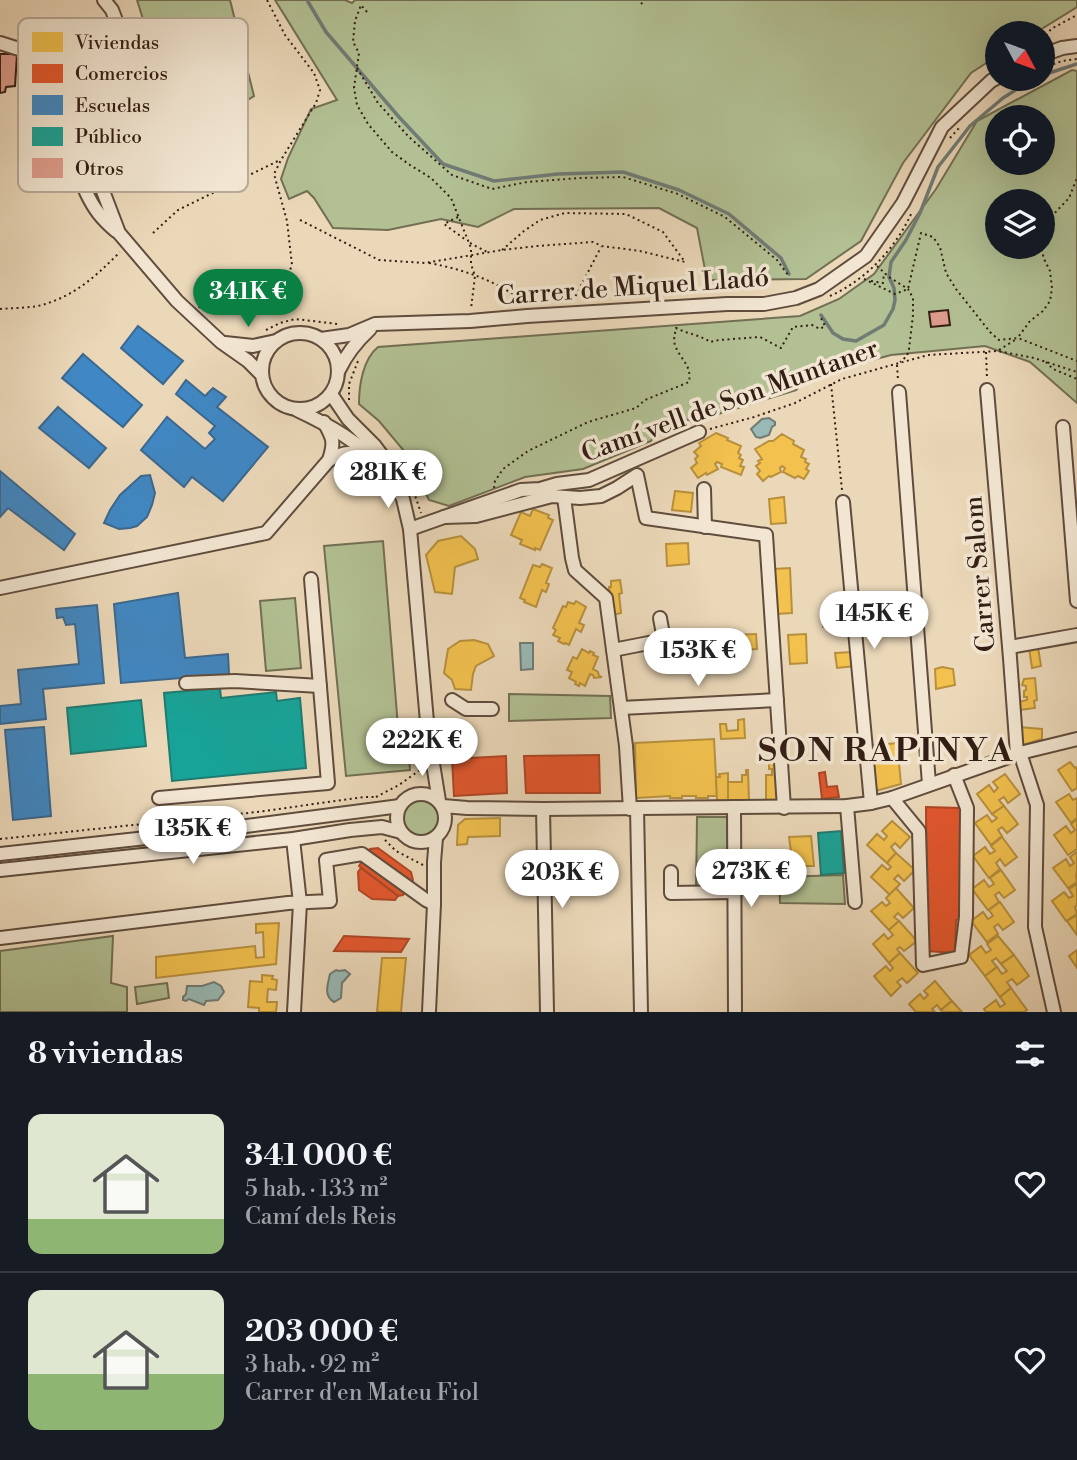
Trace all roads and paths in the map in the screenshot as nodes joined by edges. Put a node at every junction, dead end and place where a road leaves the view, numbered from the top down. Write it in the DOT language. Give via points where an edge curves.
graph roads {
  1 [pos="104,0"];
  2 [pos="267,0"];
  3 [pos="359,0"];
  4 [pos="645,0"];
  5 [pos="641,4"];
  6 [pos="361,5"];
  7 [pos="367,12"];
  8 [pos="1077,15"];
  9 [pos="115,18"];
  10 [pos="1055,27"];
  11 [pos="0,43"];
  12 [pos="1077,46"];
  13 [pos="18,49"];
  14 [pos="1055,51"];
  15 [pos="1077,58"];
  16 [pos="1055,64"];
  17 [pos="357,68"];
  18 [pos="985,87"];
  19 [pos="966,121"];
  20 [pos="947,141"];
  21 [pos="281,160"];
  22 [pos="248,176"];
  23 [pos="1077,178"];
  24 [pos="86,192"];
  25 [pos="103,192"];
  26 [pos="216,192"];
  27 [pos="912,211"];
  28 [pos="1055,213"];
  29 [pos="458,217"];
  30 [pos="300,220"];
  31 [pos="119,233"];
  32 [pos="153,233"];
  33 [pos="468,242"];
  34 [pos="129,244"];
  35 [pos="602,246"];
  36 [pos="502,250"];
  37 [pos="488,253"];
  38 [pos="471,255"];
  39 [pos="1044,259"];
  40 [pos="428,262"];
  41 [pos="876,266"];
  42 [pos="884,273"];
  43 [pos="788,275"];
  44 [pos="475,276"];
  45 [pos="908,289"];
  46 [pos="828,297"];
  47 [pos="524,301"];
  48 [pos="572,303"];
  49 [pos="0,309"];
  50 [pos="820,316"];
  51 [pos="194,317"];
  52 [pos="470,321"];
  53 [pos="375,324"];
  54 [pos="257,335"];
  55 [pos="349,335"];
  56 [pos="1018,338"];
  57 [pos="321,339"];
  58 [pos="276,341"];
  59 [pos="221,342"];
  60 [pos="986,351"];
  61 [pos="998,351"];
  62 [pos="1077,361"];
  63 [pos="1045,362"];
  64 [pos="897,364"];
  65 [pos="338,371"];
  66 [pos="1077,372"];
  67 [pos="261,374"];
  68 [pos="1077,379"];
  69 [pos="830,384"];
  70 [pos="987,390"];
  71 [pos="899,392"];
  72 [pos="331,394"];
  73 [pos="296,410"];
  74 [pos="324,422"];
  75 [pos="1063,427"];
  76 [pos="699,432"];
  77 [pos="329,460"];
  78 [pos="379,463"];
  79 [pos="396,481"];
  80 [pos="704,489"];
  81 [pos="564,497"];
  82 [pos="494,499"];
  83 [pos="843,502"];
  84 [pos="444,517"];
  85 [pos="705,527"];
  86 [pos="410,529"];
  87 [pos="311,579"];
  88 [pos="0,588"];
  89 [pos="1077,601"];
  90 [pos="660,618"];
  91 [pos="1077,635"];
  92 [pos="1010,647"];
  93 [pos="613,650"];
  94 [pos="186,684"];
  95 [pos="320,686"];
  96 [pos="452,700"];
  97 [pos="777,700"];
  98 [pos="621,708"];
  99 [pos="492,709"];
  100 [pos="1077,739"];
  101 [pos="1019,753"];
  102 [pos="954,775"];
  103 [pos="434,778"];
  104 [pos="929,784"];
  105 [pos="417,794"];
  106 [pos="159,798"];
  107 [pos="892,798"];
  108 [pos="871,803"];
  109 [pos="441,804"];
  110 [pos="400,806"];
  111 [pos="847,806"];
  112 [pos="734,807"];
  113 [pos="467,808"];
  114 [pos="633,808"];
  115 [pos="784,808"];
  116 [pos="543,809"];
  117 [pos="445,825"];
  118 [pos="350,830"];
  119 [pos="401,832"];
  120 [pos="436,838"];
  121 [pos="293,839"];
  122 [pos="418,843"];
  123 [pos="0,854"];
  124 [pos="352,855"];
  125 [pos="433,862"];
  126 [pos="0,870"];
  127 [pos="671,872"];
  128 [pos="734,892"];
  129 [pos="855,902"];
  130 [pos="300,903"];
  131 [pos="434,904"];
  132 [pos="0,938"];
  133 [pos="294,1012"];
  134 [pos="429,1012"];
  135 [pos="547,1012"];
  136 [pos="640,1012"];
  137 [pos="735,1012"];
  138 [pos="1054,1012"];
  1 -- 9 [label="street"];
  2 -- 21 [label="path" via="320,90"];
  3 -- 6 [label="path"];
  4 -- 5 [label="path"];
  6 -- 7 [label="path"];
  6 -- 17 [label="path" via="353,42 359,53"];
  8 -- 10 [label="path"];
  11 -- 13 [label="street"];
  12 -- 14 [label="street"];
  15 -- 16 [label="path"];
  17 -- 29 [label="path" via="357,105 368,124 392,152 451,198"];
  17 -- 43 [label="path" via="378,103 452,175 492,188 623,177 678,194 725,217 778,260"];
  18 -- 52 [label="street, Carrer de Miquel Lladó" via="942,127 903,202 866,256 819,289 796,299 764,304"];
  19 -- 20 [label="path"];
  21 -- 22 [label="path"];
  21 -- 51 [label="path" via="274,174 288,221 292,265 282,290 260,306 207,293"];
  23 -- 28 [label="path" via="1069,198"];
  24 -- 31 [label="street" via="102,219"];
  25 -- 31 [label="street"];
  26 -- 32 [label="path" via="178,211"];
  27 -- 41 [label="path"];
  29 -- 33 [label="path"];
  29 -- 33 [label="path" via="444,224"];
  30 -- 40 [label="path" via="379,260"];
  31 -- 34 [label="street"];
  33 -- 37 [label="path"];
  33 -- 38 [label="path"];
  34 -- 49 [label="path" via="90,282 65,297 37,306"];
  34 -- 51 [label="street"];
  35 -- 36 [label="path" via="593,242"];
  35 -- 36 [label="path" via="685,262 663,232 626,214 565,213 540,220"];
  35 -- 48 [label="path"];
  36 -- 37 [label="path"];
  37 -- 38 [label="path"];
  38 -- 40 [label="path"];
  38 -- 44 [label="path"];
  39 -- 56 [label="path" via="1050,271 1050,301"];
  40 -- 44 [label="path"];
  41 -- 42 [label="path"];
  41 -- 46 [label="path"];
  42 -- 45 [label="path"];
  42 -- 45 [label="path" via="883,283 865,279 895,293"];
  44 -- 47 [label="path"];
  44 -- 52 [label="path"];
  45 -- 56 [label="path" via="921,233 933,237 946,273 990,332 999,340"];
  45 -- 64 [label="path, Camí vell de Son Muntaner" via="913,298 909,349"];
  50 -- 82 [label="path" via="825,326 793,327 781,348 760,337 710,342 676,328 674,343 689,370 688,382 528,452 503,469 495,481"];
  51 -- 59 [label="street"];
  52 -- 53 [label="street, Carrer de Miquel Lladó"];
  53 -- 55 [label="street, Carrer de Miquel Lladó"];
  53 -- 65 [label="street" via="345,355"];
  54 -- 55 [label="path" via="295,319 346,324"];
  55 -- 57 [label="street, Carrer de Miquel Lladó"];
  56 -- 61 [label="path"];
  56 -- 62 [label="path"];
  57 -- 58 [label="street" via="298,332"];
  57 -- 65 [label="street" via="336,358"];
  58 -- 59 [label="street" via="253,346"];
  58 -- 67 [label="street" via="268,350"];
  59 -- 67 [label="street"];
  60 -- 61 [label="path"];
  60 -- 64 [label="path" via="928,355"];
  60 -- 70 [label="path"];
  61 -- 63 [label="path"];
  63 -- 66 [label="path"];
  63 -- 68 [label="path"];
  64 -- 69 [label="path, Camí vell de Son Muntaner"];
  64 -- 71 [label="path"];
  65 -- 72 [label="street"];
  67 -- 73 [label="street" via="272,398"];
  69 -- 76 [label="path, Camí vell de Son Muntaner" via="795,403"];
  69 -- 83 [label="path"];
  70 -- 92 [label="street, Carrer Salom"];
  71 -- 104 [label="street"];
  72 -- 73 [label="street" via="322,403"];
  72 -- 79 [label="street" via="386,461"];
  73 -- 74 [label="street"];
  74 -- 77 [label="street" via="332,436"];
  74 -- 78 [label="street"];
  75 -- 89 [label="street"];
  76 -- 82 [label="street, Camí vell de Son Muntaner" via="589,480 521,490"];
  77 -- 78 [label="street" via="344,452"];
  77 -- 88 [label="street" via="266,533"];
  78 -- 79 [label="street"];
  79 -- 86 [label="street"];
  80 -- 85 [label="street"];
  81 -- 84 [label="street" via="552,496 476,516"];
  81 -- 85 [label="street" via="601,496 637,475 646,518"];
  81 -- 93 [label="street" via="575,570 606,598"];
  82 -- 84 [label="street, Camí vell de Son Muntaner"];
  83 -- 108 [label="street"];
  84 -- 86 [label="street, Camí vell de Son Muntaner"];
  85 -- 97 [label="street" via="766,535"];
  86 -- 103 [label="street"];
  87 -- 95 [label="street"];
  90 -- 93 [label="street" via="664,640"];
  91 -- 92 [label="street"];
  92 -- 101 [label="street, Carrer Salom"];
  93 -- 98 [label="street"];
  94 -- 95 [label="street" via="235,681"];
  95 -- 106 [label="street" via="328,783"];
  96 -- 99 [label="street" via="466,709"];
  97 -- 98 [label="street"];
  97 -- 115 [label="street"];
  98 -- 114 [label="street"];
  100 -- 101 [label="street"];
  101 -- 102 [label="street"];
  101 -- 138 [label="street, Carrer Salom" via="1037,805 1035,927"];
  102 -- 104 [label="street"];
  102 -- 107 [label="street" via="967,808 961,957 923,965 919,831"];
  103 -- 105 [label="street"];
  103 -- 109 [label="street"];
  104 -- 107 [label="street"];
  105 -- 109 [label="street"];
  105 -- 110 [label="street"];
  107 -- 108 [label="street"];
  108 -- 111 [label="street"];
  109 -- 113 [label="street"];
  109 -- 117 [label="street"];
  110 -- 119 [label="street"];
  110 -- 123 [label="street"];
  111 -- 115 [label="street"];
  111 -- 129 [label="street"];
  112 -- 114 [label="street"];
  112 -- 115 [label="street"];
  112 -- 128 [label="street"];
  113 -- 116 [label="street"];
  113 -- 117 [label="street"];
  114 -- 116 [label="street"];
  114 -- 136 [label="street"];
  116 -- 135 [label="street"];
  117 -- 120 [label="street"];
  118 -- 119 [label="street" via="382,827"];
  118 -- 121 [label="street"];
  118 -- 124 [label="street"];
  119 -- 122 [label="street"];
  120 -- 122 [label="street"];
  120 -- 125 [label="street"];
  121 -- 126 [label="street"];
  121 -- 130 [label="street"];
  122 -- 125 [label="street"];
  124 -- 130 [label="street" via="326,860 330,901"];
  124 -- 131 [label="street" via="362,854"];
  125 -- 131 [label="street"];
  127 -- 128 [label="street" via="671,893"];
  128 -- 137 [label="street"];
  130 -- 132 [label="street"];
  130 -- 133 [label="street"];
  131 -- 134 [label="street"];
}
